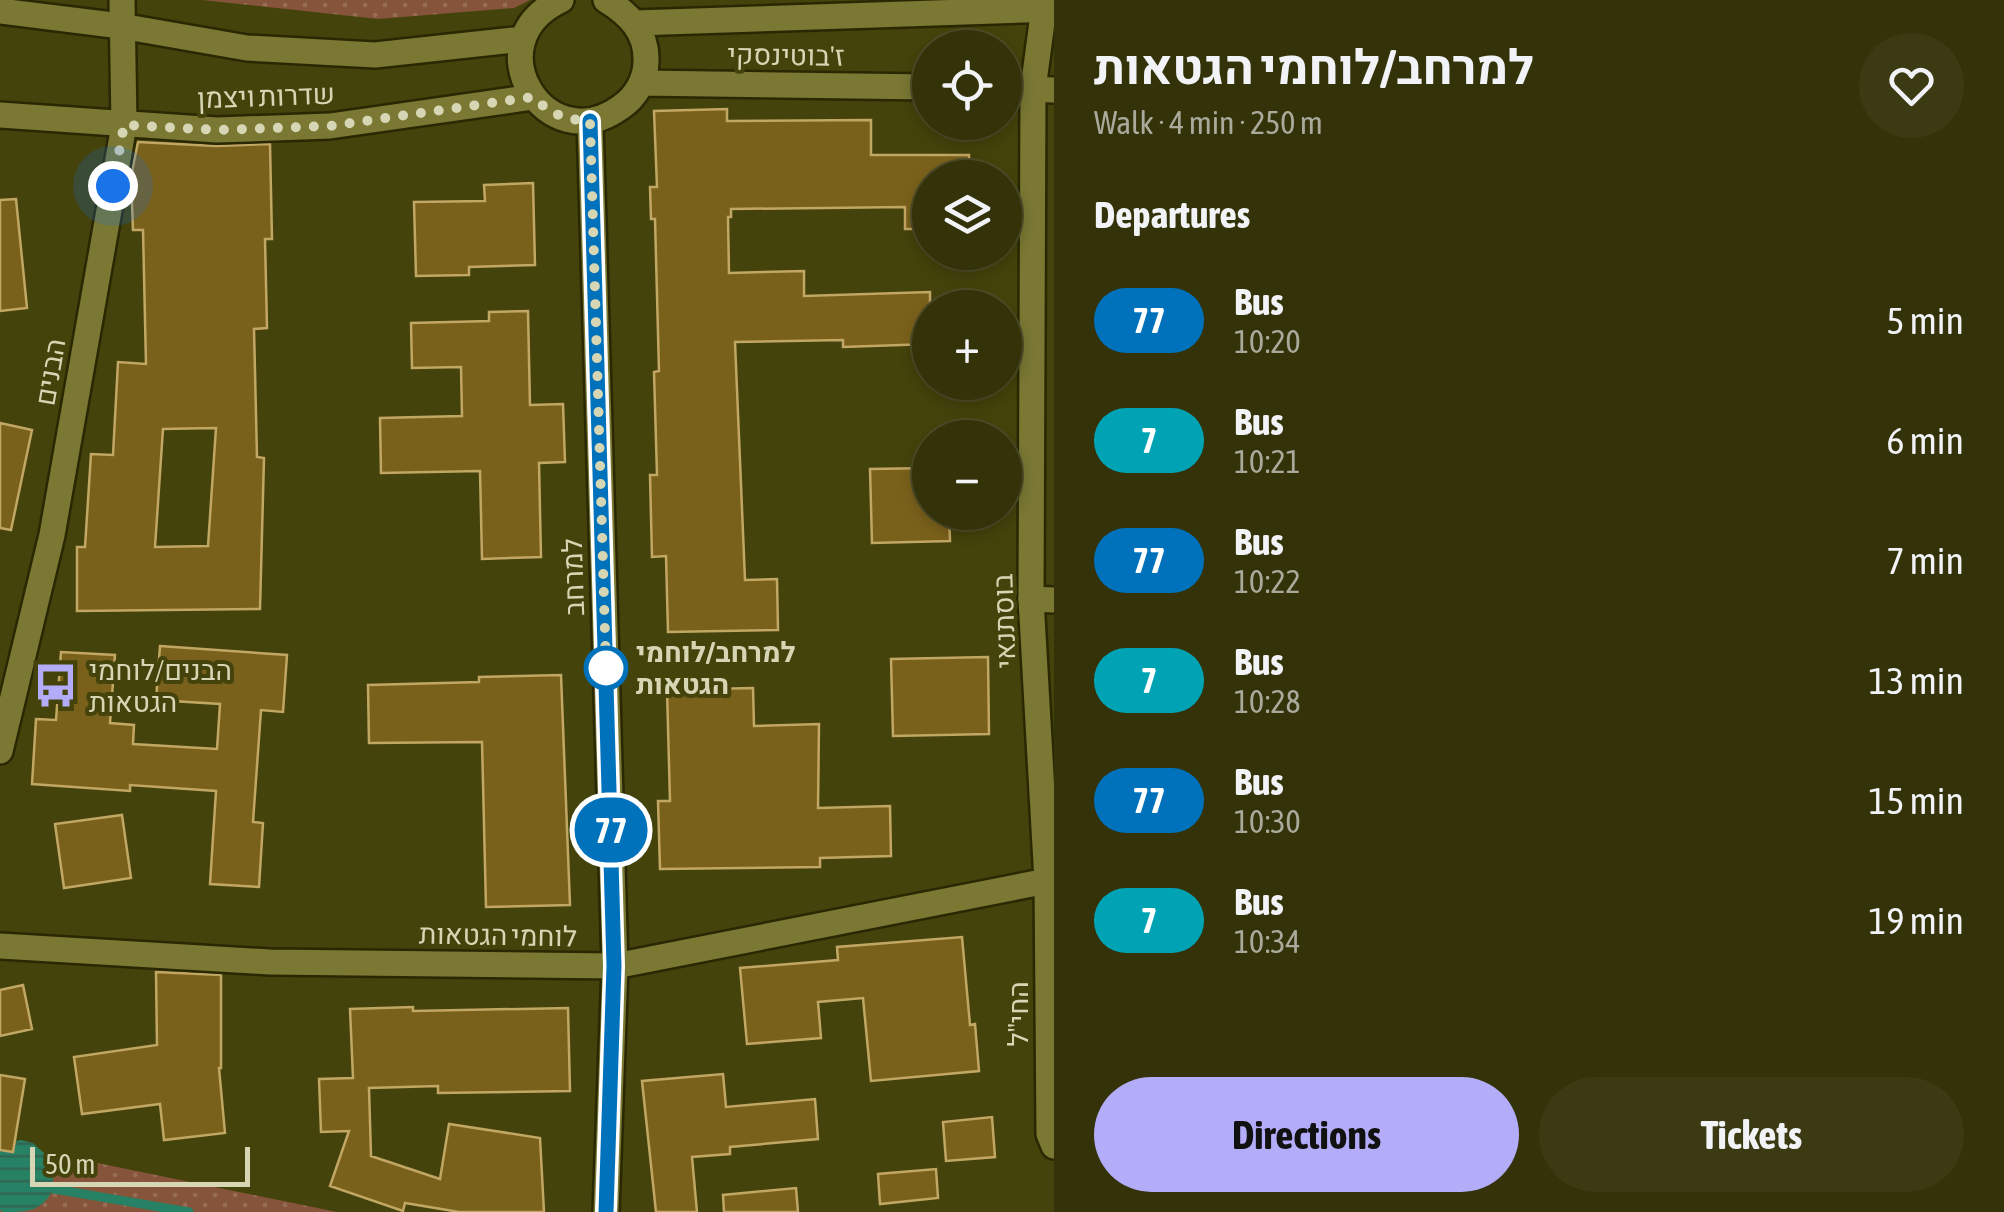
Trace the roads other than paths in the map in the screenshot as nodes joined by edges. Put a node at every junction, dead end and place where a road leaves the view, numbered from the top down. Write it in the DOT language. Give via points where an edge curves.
graph roads {
  1 [pos="562,0"];
  2 [pos="606,0"];
  3 [pos="1048,6"];
  4 [pos="0,11"];
  5 [pos="121,13"];
  6 [pos="636,23"];
  7 [pos="523,39"];
  8 [pos="641,83"];
  9 [pos="912,87"];
  10 [pos="1043,89"];
  11 [pos="533,97"];
  12 [pos="0,115"];
  13 [pos="590,121"];
  14 [pos="124,125"];
  15 [pos="1043,599"];
  16 [pos="0,751"];
  17 [pos="1051,882"];
  18 [pos="0,946"];
  19 [pos="614,966"];
  20 [pos="1054,1146"];
  21 [pos="606,1212"];
  1 -- 7 [label="street" via="532,21"];
  2 -- 6 [label="street"];
  3 -- 6 [label="street, ז'בוטינסקי"];
  3 -- 10 [label="street, בוסתנאי"];
  4 -- 5 [label="street, שדרות ויצמן"];
  5 -- 7 [label="street, שדרות ויצמן" via="247,48 375,56"];
  5 -- 14 [label="street, הבנים"];
  6 -- 8 [label="street" via="646,63"];
  7 -- 11 [label="street" via="523,79"];
  8 -- 9 [label="street, ז'בוטינסקי"];
  8 -- 13 [label="street" via="629,102"];
  10 -- 15 [label="street, בוסתנאי"];
  11 -- 13 [label="street" via="549,112"];
  11 -- 14 [label="street, שדרות ויצמן" via="330,126"];
  12 -- 14 [label="street, שדרות ויצמן"];
  13 -- 19 [label="street, למרחב"];
  14 -- 16 [label="street, הבנים" via="52,535"];
  15 -- 17 [label="street, בוסתנאי"];
  17 -- 19 [label="street, לוחמי הגטאות"];
  17 -- 20 [label="street, החי\"ל"];
  18 -- 19 [label="street, לוחמי הגטאות" via="270,962"];
  19 -- 21 [label="street, למרחב"];
}
